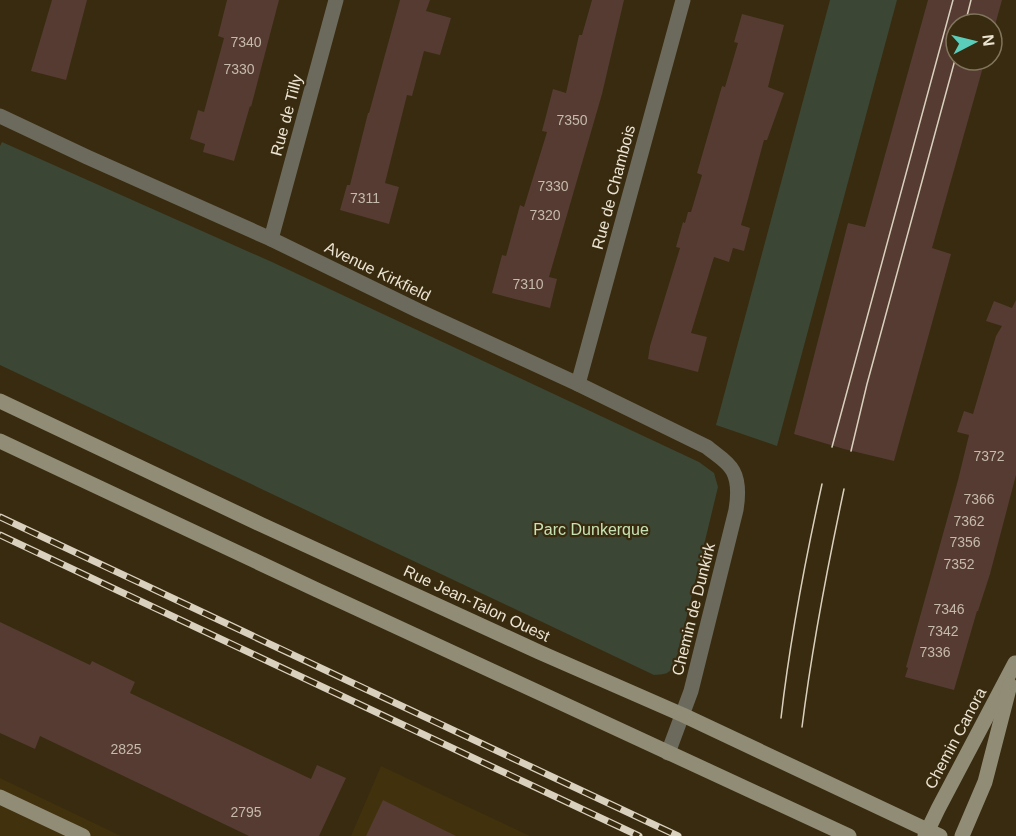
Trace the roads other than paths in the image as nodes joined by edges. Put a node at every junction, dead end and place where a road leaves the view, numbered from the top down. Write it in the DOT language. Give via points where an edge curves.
graph roads {
  1 [pos="336,0"];
  2 [pos="683,0"];
  3 [pos="0,116"];
  4 [pos="271,239"];
  5 [pos="578,384"];
  6 [pos="0,401"];
  7 [pos="0,441"];
  8 [pos="733,471"];
  9 [pos="1016,662"];
  10 [pos="683,715"];
  11 [pos="668,753"];
  12 [pos="0,797"];
  13 [pos="931,834"];
  14 [pos="83,836"];
  15 [pos="849,836"];
  16 [pos="962,836"];
  1 -- 4 [label="street, Rue de Tilly"];
  2 -- 5 [label="street, Rue de Chambois"];
  3 -- 4 [label="street, Avenue Kirkfield"];
  4 -- 5 [label="street, Avenue Kirkfield"];
  5 -- 8 [label="street, Avenue Kirkfield" via="707,447"];
  6 -- 10 [label="main road, Rue Jean-Talon Ouest" via="260,524"];
  7 -- 11 [label="main road"];
  8 -- 10 [label="street, Chemin de Dunkirk" via="738,494 736,510"];
  9 -- 13 [label="main road, Chemin Canora" via="946,795"];
  9 -- 16 [label="main road, Chemin Canora" via="985,782"];
  10 -- 11 [label="street, Chemin de Dunkirk"];
  10 -- 13 [label="main road, Rue Jean-Talon Ouest"];
  11 -- 15 [label="main road"];
  12 -- 14 [label="main road"];
}
